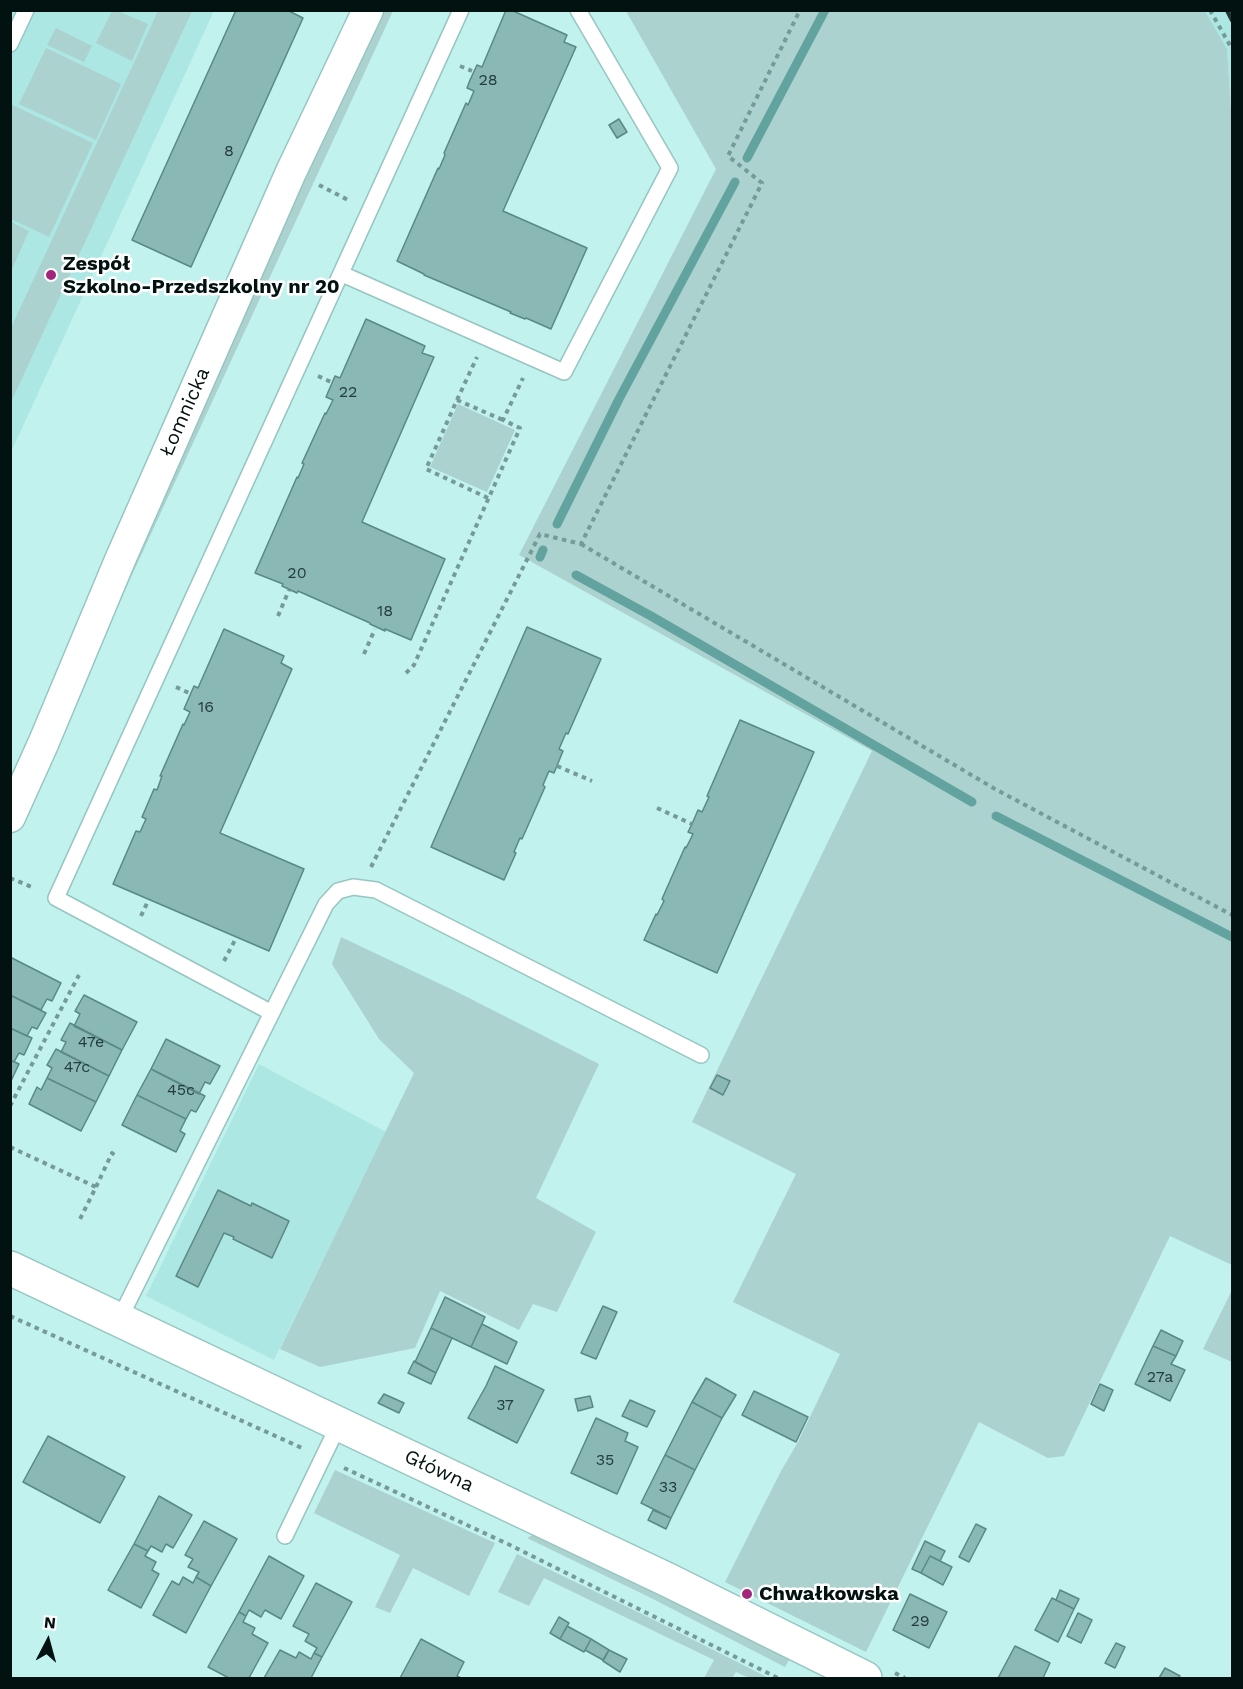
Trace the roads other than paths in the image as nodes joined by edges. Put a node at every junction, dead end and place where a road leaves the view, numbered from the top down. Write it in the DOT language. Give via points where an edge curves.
graph roads {
  1 [pos="26,10"];
  2 [pos="368,10"];
  3 [pos="461,10"];
  4 [pos="578,10"];
  5 [pos="10,44"];
  6 [pos="342,274"];
  7 [pos="10,817"];
  8 [pos="272,1013"];
  9 [pos="700,1055"];
  10 [pos="10,1268"];
  11 [pos="119,1320"];
  12 [pos="339,1424"];
  13 [pos="285,1536"];
  14 [pos="860,1677"];
  1 -- 5 [label="lane"];
  2 -- 7 [label="street, Łomnicka" via="291,172"];
  3 -- 6 [label="lane"];
  4 -- 6 [label="lane" via="670,168 564,372"];
  6 -- 8 [label="lane" via="56,898"];
  8 -- 9 [label="lane" via="326,904 338,891 353,887 376,890"];
  8 -- 11 [label="lane"];
  10 -- 11 [label="street, Główna"];
  11 -- 12 [label="street, Główna"];
  12 -- 13 [label="lane"];
  12 -- 14 [label="street, Główna" via="670,1581"];
}
